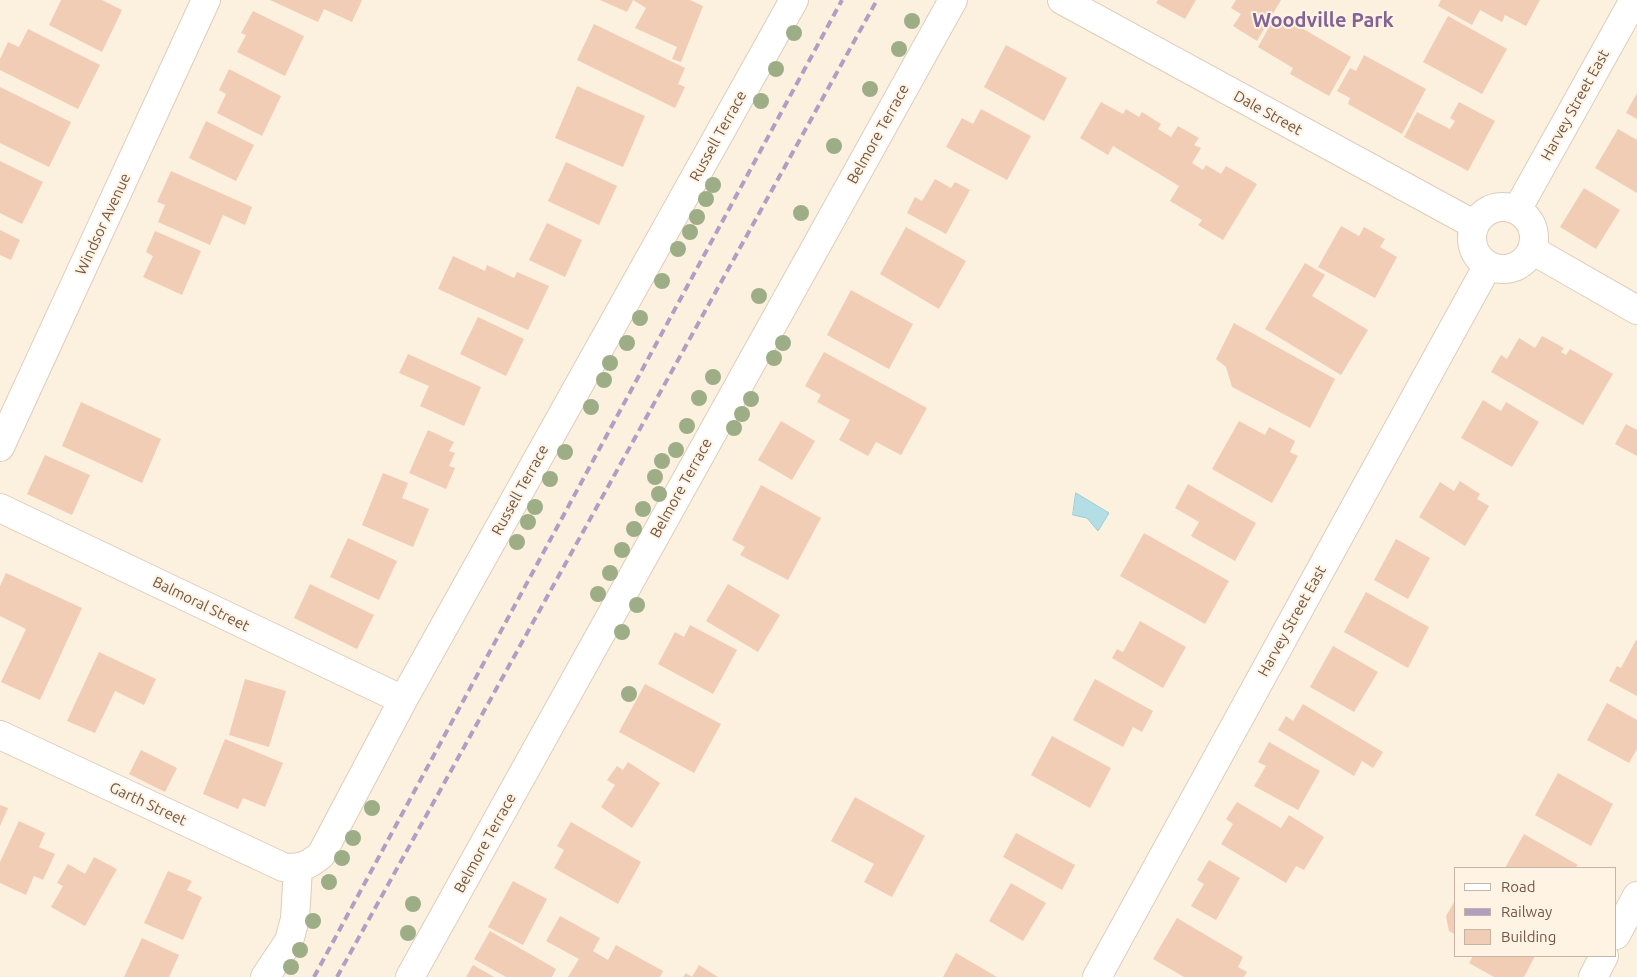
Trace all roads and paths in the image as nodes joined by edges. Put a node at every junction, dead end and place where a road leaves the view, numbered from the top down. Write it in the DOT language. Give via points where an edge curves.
graph roads {
  1 [pos="206,0"];
  2 [pos="794,0"];
  3 [pos="952,0"];
  4 [pos="1062,0"];
  5 [pos="1634,0"];
  6 [pos="1517,210"];
  7 [pos="1475,225"];
  8 [pos="1532,250"];
  9 [pos="1488,265"];
  10 [pos="1637,310"];
  11 [pos="0,447"];
  12 [pos="0,508"];
  13 [pos="402,700"];
  14 [pos="0,735"];
  15 [pos="298,868"];
  16 [pos="1637,896"];
  17 [pos="1617,933"];
  18 [pos="1603,957"];
  19 [pos="265,977"];
  20 [pos="410,977"];
  21 [pos="1097,977"];
  22 [pos="1592,977"];
  1 -- 11 [label="street, Windsor Avenue"];
  2 -- 13 [label="street, Russell Terrace"];
  3 -- 20 [label="street, Belmore Terrace"];
  4 -- 7 [label="street, Dale Street"];
  5 -- 6 [label="street, Harvey Street East"];
  6 -- 7 [label="street" via="1504,207 1489,210"];
  6 -- 8 [label="street" via="1529,221 1534,238"];
  7 -- 9 [label="street" via="1473,245 1478,257"];
  8 -- 9 [label="street" via="1523,262 1510,268"];
  8 -- 10 [label="street"];
  9 -- 21 [label="street, Harvey Street East"];
  12 -- 13 [label="street, Balmoral Street"];
  13 -- 15 [label="street, Russell Terrace" via="321,855"];
  14 -- 15 [label="street, Garth Street" via="283,867"];
  15 -- 19 [label="street" via="295,919 289,941"];
  16 -- 17 [label="street"];
  18 -- 22 [label="street"];
}
